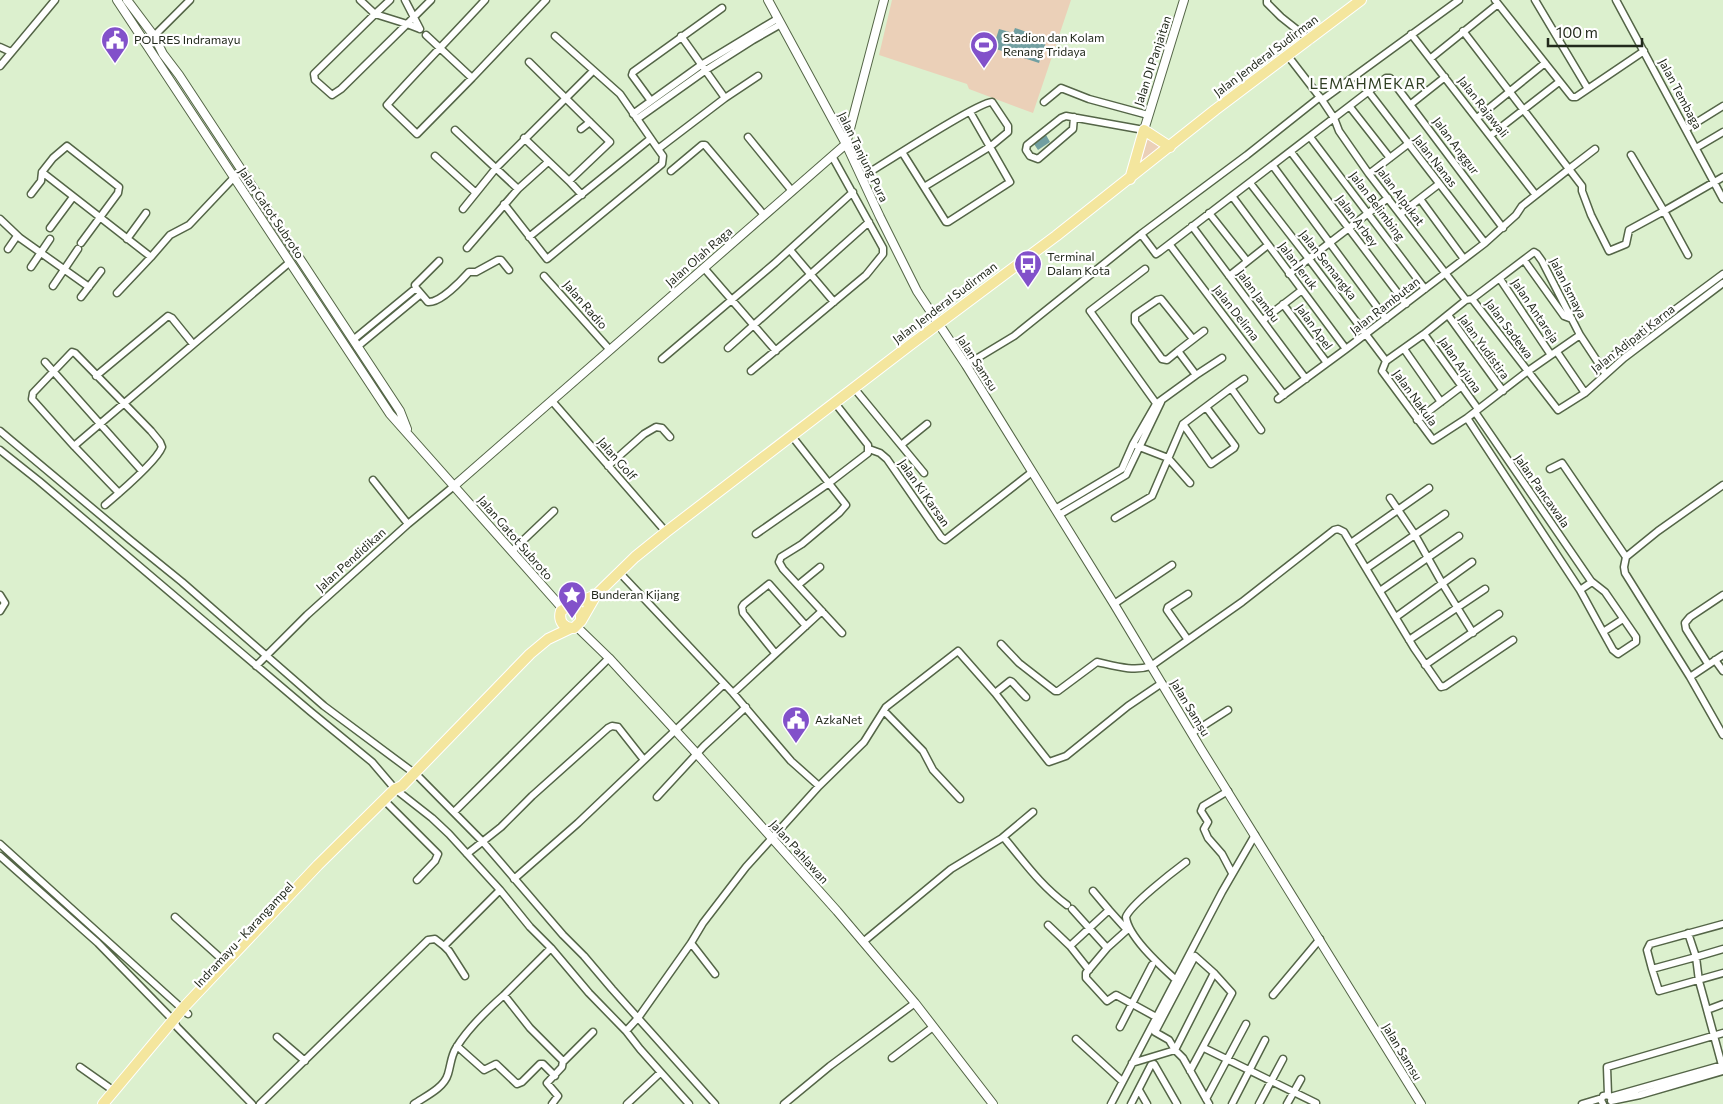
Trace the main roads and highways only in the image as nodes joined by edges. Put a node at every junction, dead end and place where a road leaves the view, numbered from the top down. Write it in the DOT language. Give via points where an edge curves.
graph roads {
  1 [pos="1361,0"];
  2 [pos="1170,147"];
  3 [pos="1130,179"];
  4 [pos="596,595"];
  5 [pos="564,610"];
  6 [pos="576,625"];
  7 [pos="548,639"];
  8 [pos="399,789"];
  9 [pos="179,1017"];
  10 [pos="103,1104"];
  11 [pos="111,1104"];
  1 -- 2 [label="main road, Jalan Jenderal Sudirman"];
  2 -- 3 [label="main road, Jalan Jenderal Sudirman"];
  2 -- 3 [label="main road" via="1144,130"];
  3 -- 4 [label="main road, Jalan Jenderal Sudirman" via="666,532"];
  4 -- 5 [label="main road"];
  4 -- 6 [label="main road"];
  5 -- 6 [label="main road" via="562,623 565,626"];
  5 -- 6 [label="main road" via="574,606 579,610 581,614"];
  5 -- 7 [label="main road"];
  6 -- 7 [label="main road"];
  7 -- 8 [label="main road, Indramayu - Karangampel"];
  8 -- 9 [label="main road, Indramayu - Karangampel"];
  8 -- 9 [label="main road, Indramayu - Karangampel" via="318,865"];
  9 -- 10 [label="main road"];
  9 -- 11 [label="main road, Indramayu - Karangampel"];
}
